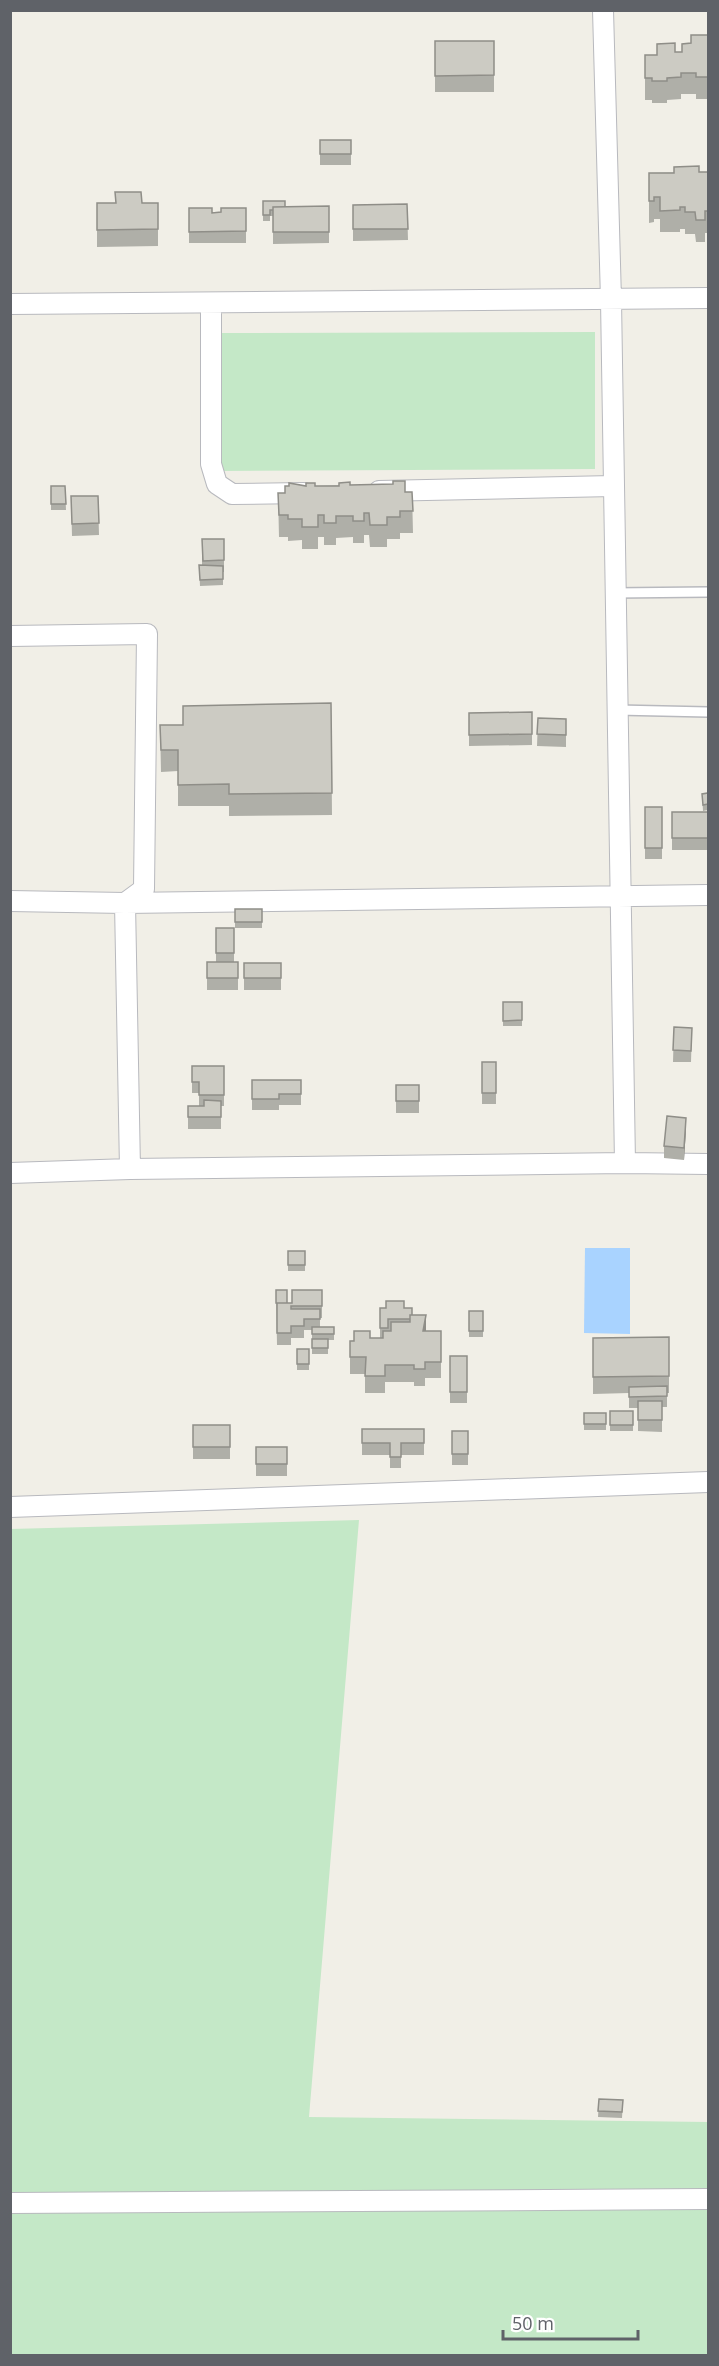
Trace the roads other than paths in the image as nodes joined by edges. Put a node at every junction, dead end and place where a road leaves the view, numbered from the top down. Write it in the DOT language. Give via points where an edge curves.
graph roads {
  1 [pos="603,10"];
  2 [pos="708,298"];
  3 [pos="610,300"];
  4 [pos="211,303"];
  5 [pos="10,304"];
  6 [pos="613,486"];
  7 [pos="363,491"];
  8 [pos="327,492"];
  9 [pos="708,592"];
  10 [pos="614,593"];
  11 [pos="10,636"];
  12 [pos="617,710"];
  13 [pos="708,712"];
  14 [pos="708,895"];
  15 [pos="620,896"];
  16 [pos="10,901"];
  17 [pos="126,903"];
  18 [pos="625,1164"];
  19 [pos="708,1164"];
  20 [pos="130,1169"];
  21 [pos="10,1173"];
  22 [pos="708,1482"];
  23 [pos="10,1507"];
  24 [pos="708,2199"];
  25 [pos="10,2203"];
  1 -- 3 [label="street"];
  2 -- 3 [label="street"];
  3 -- 4 [label="street"];
  3 -- 6 [label="street"];
  4 -- 5 [label="street"];
  4 -- 8 [label="street" via="211,464 217,483 232,494"];
  6 -- 7 [label="street"];
  6 -- 10 [label="street"];
  9 -- 10 [label="lane"];
  10 -- 12 [label="street"];
  11 -- 17 [label="street" via="147,634 144,889"];
  12 -- 13 [label="lane"];
  12 -- 15 [label="street"];
  14 -- 15 [label="street"];
  15 -- 17 [label="street"];
  15 -- 18 [label="street"];
  16 -- 17 [label="street"];
  17 -- 20 [label="street"];
  18 -- 19 [label="street"];
  18 -- 20 [label="street"];
  20 -- 21 [label="street"];
  22 -- 23 [label="street"];
  24 -- 25 [label="street"];
}
